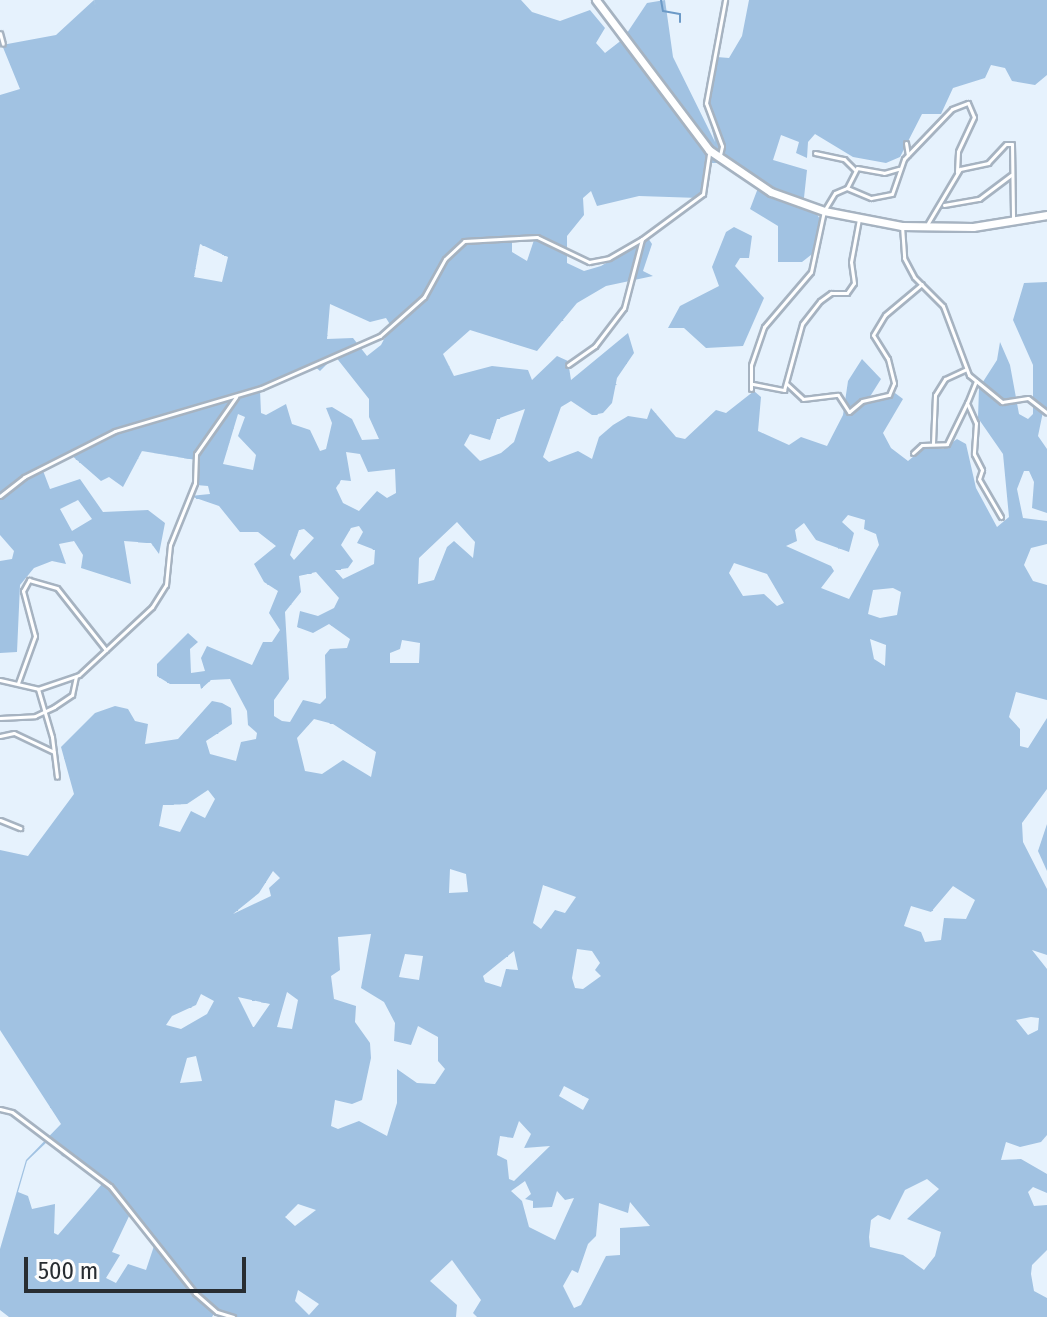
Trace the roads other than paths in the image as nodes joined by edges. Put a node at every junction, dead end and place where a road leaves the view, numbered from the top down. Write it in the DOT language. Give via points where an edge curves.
graph roads {
  1 [pos="725,0"];
  2 [pos="600,1"];
  3 [pos="0,33"];
  4 [pos="3,44"];
  5 [pos="945,106"];
  6 [pos="952,109"];
  7 [pos="906,143"];
  8 [pos="709,150"];
  9 [pos="815,153"];
  10 [pos="908,155"];
  11 [pos="717,157"];
  12 [pos="900,166"];
  13 [pos="855,170"];
  14 [pos="957,172"];
  15 [pos="1011,175"];
  16 [pos="847,188"];
  17 [pos="941,206"];
  18 [pos="824,211"];
  19 [pos="1047,215"];
  20 [pos="859,219"];
  21 [pos="1013,222"];
  22 [pos="902,226"];
  23 [pos="925,227"];
  24 [pos="642,239"];
  25 [pos="922,284"];
  26 [pos="568,365"];
  27 [pos="966,369"];
  28 [pos="976,381"];
  29 [pos="786,383"];
  30 [pos="237,395"];
  31 [pos="967,403"];
  32 [pos="1047,413"];
  33 [pos="933,443"];
  34 [pos="913,453"];
  35 [pos="0,496"];
  36 [pos="1001,517"];
  37 [pos="106,650"];
  38 [pos="76,676"];
  39 [pos="0,680"];
  40 [pos="18,683"];
  41 [pos="38,689"];
  42 [pos="44,711"];
  43 [pos="0,718"];
  44 [pos="0,736"];
  45 [pos="54,752"];
  46 [pos="57,777"];
  47 [pos="0,820"];
  48 [pos="20,828"];
  49 [pos="0,1109"];
  50 [pos="233,1317"];
  1 -- 11 [label="street" via="706,103 722,146"];
  2 -- 8 [label="main road"];
  3 -- 4 [label="street"];
  5 -- 6 [label="street"];
  6 -- 10 [label="street"];
  6 -- 14 [label="street" via="968,103 974,111 958,152"];
  7 -- 10 [label="street"];
  8 -- 11 [label="main road"];
  8 -- 24 [label="street" via="703,194"];
  9 -- 13 [label="street" via="844,159"];
  10 -- 12 [label="street"];
  11 -- 18 [label="main road" via="758,186"];
  12 -- 13 [label="street" via="891,173"];
  12 -- 16 [label="street" via="892,194 871,198"];
  13 -- 16 [label="street" via="855,182"];
  14 -- 15 [label="street" via="988,163 999,147 1010,144"];
  14 -- 17 [label="street"];
  15 -- 17 [label="street" via="979,199"];
  15 -- 21 [label="street"];
  16 -- 18 [label="street" via="835,193"];
  17 -- 23 [label="street"];
  18 -- 20 [label="main road"];
  18 -- 29 [label="street" via="820,249 811,272 764,327 751,365 752,387 781,392"];
  19 -- 21 [label="main road"];
  20 -- 22 [label="main road"];
  20 -- 29 [label="street" via="851,262 854,283 847,293 831,293 820,301 802,324"];
  21 -- 23 [label="main road"];
  22 -- 23 [label="main road"];
  22 -- 25 [label="street" via="904,258"];
  24 -- 26 [label="street" via="624,308 598,335 595,346"];
  24 -- 30 [label="street" via="609,258 589,262 537,237 464,241 445,259 430,290 380,336"];
  25 -- 27 [label="street" via="943,306"];
  25 -- 29 [label="street" via="885,315 873,335 888,359 894,383 889,395 862,401 849,412 838,395 803,399"];
  27 -- 28 [label="street"];
  27 -- 33 [label="street" via="945,379 935,395"];
  28 -- 31 [label="street"];
  28 -- 32 [label="street" via="1002,402 1031,399"];
  30 -- 35 [label="street" via="107,434 24,477"];
  30 -- 37 [label="street" via="196,454 195,483 173,536 166,585 131,632"];
  31 -- 33 [label="street" via="947,444"];
  31 -- 36 [label="street" via="976,423 972,434 982,470 979,479"];
  33 -- 34 [label="street"];
  37 -- 38 [label="street"];
  37 -- 40 [label="street" via="57,588 29,580 23,591 35,636"];
  38 -- 41 [label="street"];
  38 -- 42 [label="street" via="72,695"];
  39 -- 40 [label="street"];
  40 -- 41 [label="street"];
  41 -- 42 [label="street"];
  42 -- 43 [label="street"];
  42 -- 45 [label="street"];
  44 -- 45 [label="street" via="14,733"];
  45 -- 46 [label="street"];
  47 -- 48 [label="street"];
  49 -- 50 [label="street" via="12,1112 110,1186 195,1293 217,1312"];
}
